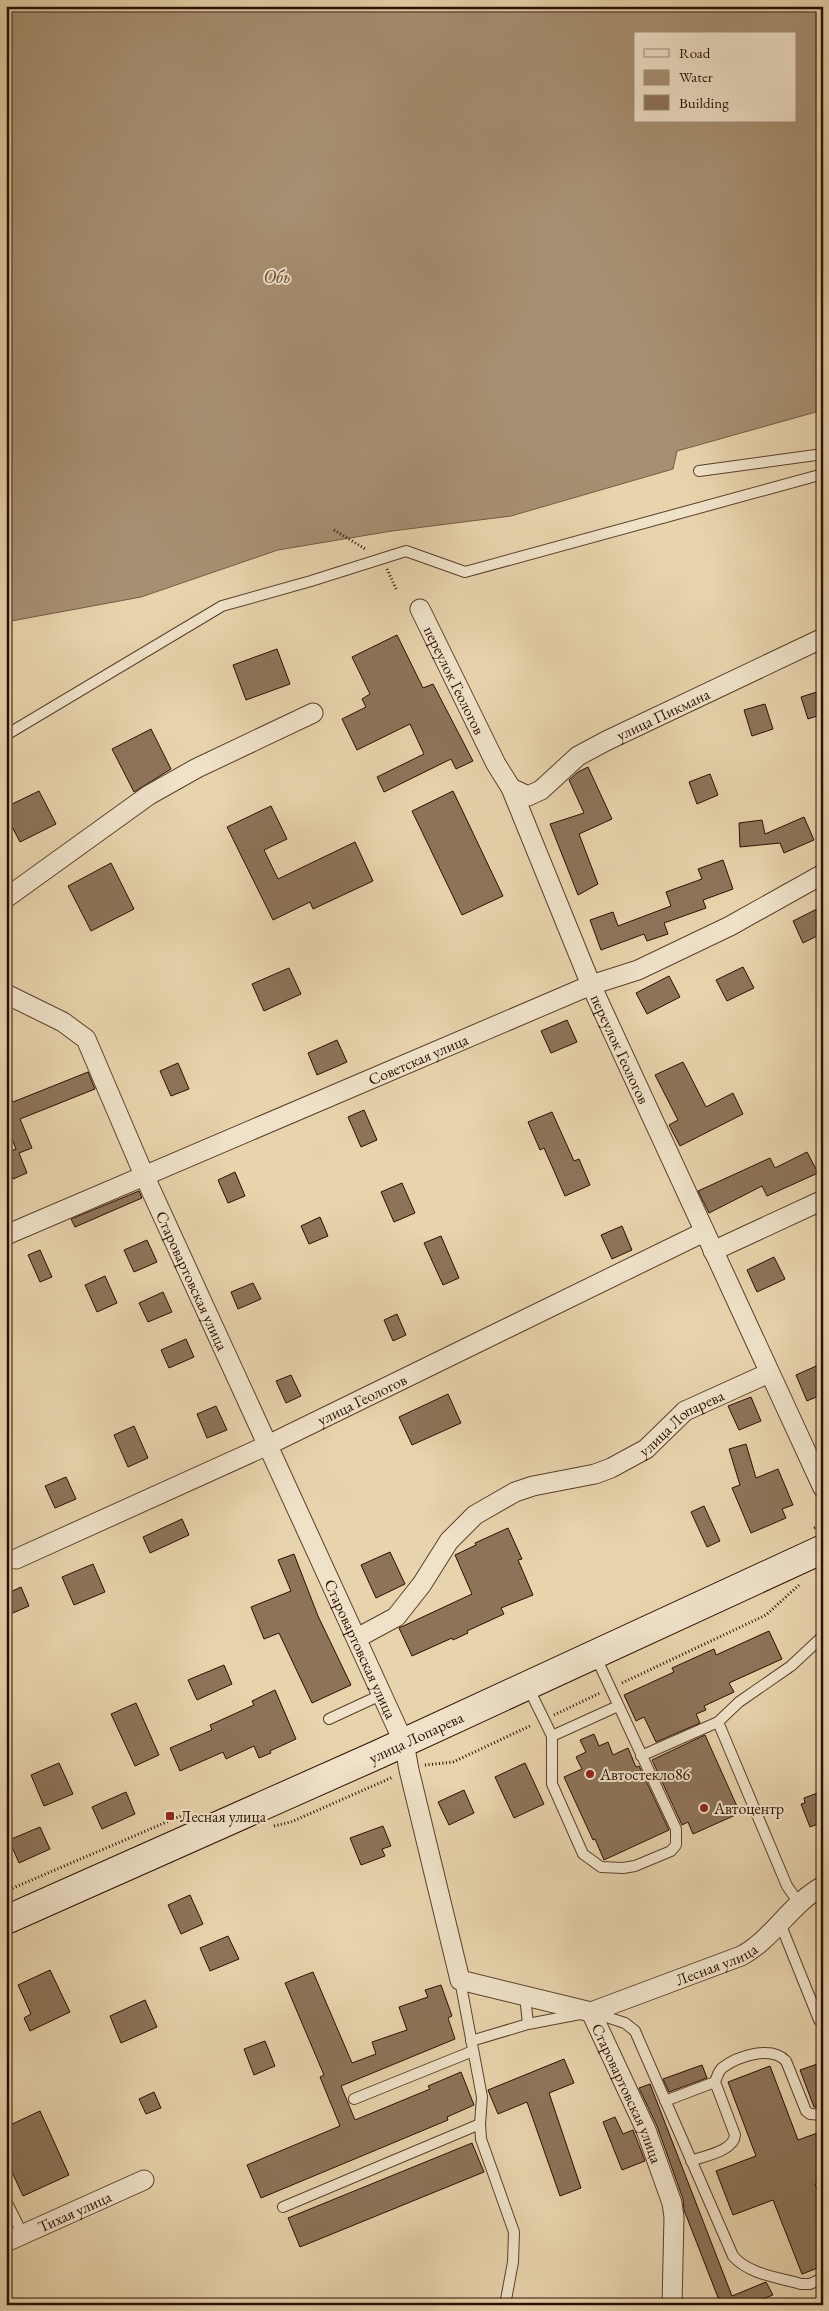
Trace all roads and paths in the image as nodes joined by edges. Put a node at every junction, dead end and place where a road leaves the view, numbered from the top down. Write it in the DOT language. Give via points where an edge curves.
graph roads {
  1 [pos="823,454"];
  2 [pos="699,471"];
  3 [pos="823,474"];
  4 [pos="334,530"];
  5 [pos="382,559"];
  6 [pos="396,589"];
  7 [pos="420,609"];
  8 [pos="823,638"];
  9 [pos="313,713"];
  10 [pos="6,735"];
  11 [pos="511,788"];
  12 [pos="823,874"];
  13 [pos="6,898"];
  14 [pos="591,985"];
  15 [pos="6,994"];
  16 [pos="144,1176"];
  17 [pos="823,1200"];
  18 [pos="704,1232"];
  19 [pos="6,1235"];
  20 [pos="713,1251"];
  21 [pos="770,1373"];
  22 [pos="268,1445"];
  23 [pos="823,1488"];
  24 [pos="823,1549"];
  25 [pos="16,1559"];
  26 [pos="823,1636"];
  27 [pos="357,1638"];
  28 [pos="594,1655"];
  29 [pos="527,1686"];
  30 [pos="383,1694"];
  31 [pos="618,1706"];
  32 [pos="329,1719"];
  33 [pos="718,1722"];
  34 [pos="552,1736"];
  35 [pos="404,1743"];
  36 [pos="641,1756"];
  37 [pos="823,1886"];
  38 [pos="799,1903"];
  39 [pos="6,1920"];
  40 [pos="780,1923"];
  41 [pos="460,1980"];
  42 [pos="525,1996"];
  43 [pos="590,2012"];
  44 [pos="819,2020"];
  45 [pos="528,2024"];
  46 [pos="472,2046"];
  47 [pos="715,2082"];
  48 [pos="354,2099"];
  49 [pos="665,2101"];
  50 [pos="823,2115"];
  51 [pos="480,2124"];
  52 [pos="691,2161"];
  53 [pos="144,2180"];
  54 [pos="6,2201"];
  55 [pos="283,2207"];
  56 [pos="14,2239"];
  57 [pos="823,2278"];
  58 [pos="505,2305"];
  59 [pos="672,2305"];
  1 -- 2 [label="lane"];
  3 -- 5 [label="lane" via="465,572 406,551"];
  4 -- 5 [label="path"];
  5 -- 6 [label="path"];
  5 -- 10 [label="lane" via="222,606"];
  7 -- 11 [label="street, переулок Геологов"];
  8 -- 11 [label="street, улица Пикмана" via="578,756 541,790 528,796"];
  9 -- 13 [label="street" via="148,795"];
  11 -- 14 [label="street, переулок Геологов"];
  12 -- 14 [label="street, Советская улица" via="730,926 646,966"];
  14 -- 16 [label="street, Советская улица"];
  14 -- 18 [label="street, переулок Геологов"];
  15 -- 16 [label="street, Старовартовская улица" via="64,1022 86,1039"];
  16 -- 19 [label="street, Советская улица"];
  16 -- 22 [label="street, Старовартовская улица"];
  17 -- 20 [label="street"];
  18 -- 20 [label="street, переулок Геологов"];
  18 -- 22 [label="street, улица Геологов"];
  20 -- 21 [label="street, переулок Геологов"];
  21 -- 23 [label="street, переулок Геологов"];
  21 -- 27 [label="street, улица Лопарева" via="685,1411 646,1449 611,1468 524,1489 475,1515 449,1541 422,1584 396,1616"];
  22 -- 25 [label="street, улица Геологов"];
  22 -- 27 [label="street, Старовартовская улица"];
  24 -- 28 [label="main road, улица Лопарева"];
  26 -- 33 [label="lane" via="791,1666 739,1702"];
  27 -- 30 [label="street, Старовартовская улица"];
  28 -- 29 [label="main road, улица Лопарева"];
  28 -- 31 [label="lane"];
  29 -- 34 [label="lane"];
  29 -- 35 [label="main road, улица Лопарева"];
  30 -- 32 [label="lane"];
  30 -- 35 [label="street, Старовартовская улица"];
  31 -- 34 [label="lane"];
  31 -- 36 [label="lane"];
  33 -- 36 [label="lane"];
  33 -- 38 [label="lane" via="787,1886"];
  34 -- 36 [label="lane" via="552,1784 583,1854 601,1867 635,1866 671,1851 676,1845 676,1829"];
  35 -- 39 [label="main road, улица Лопарева"];
  35 -- 41 [label="street, Старовартовская улица"];
  37 -- 38 [label="street, Лесная улица"];
  38 -- 40 [label="street, Лесная улица"];
  40 -- 43 [label="street, Лесная улица" via="756,1948 741,1956"];
  40 -- 44 [label="lane"];
  41 -- 42 [label="street, Старовартовская улица"];
  41 -- 46 [label="lane"];
  42 -- 43 [label="street, Старовартовская улица"];
  42 -- 45 [label="lane"];
  43 -- 45 [label="lane"];
  43 -- 49 [label="lane" via="632,2027"];
  43 -- 59 [label="street, Старовартовская улица" via="646,2130 672,2202"];
  45 -- 46 [label="lane"];
  46 -- 48 [label="lane"];
  46 -- 51 [label="lane" via="482,2097"];
  47 -- 49 [label="lane"];
  47 -- 50 [label="lane" via="722,2068 747,2056 778,2055 786,2062 806,2111"];
  47 -- 52 [label="lane" via="735,2139 728,2147"];
  49 -- 52 [label="lane"];
  51 -- 55 [label="lane"];
  51 -- 58 [label="lane" via="481,2139 514,2232 513,2262"];
  52 -- 57 [label="lane" via="737,2262 802,2284"];
  53 -- 56 [label="street, Тихая улица"];
  54 -- 56 [label="lane"];
}
